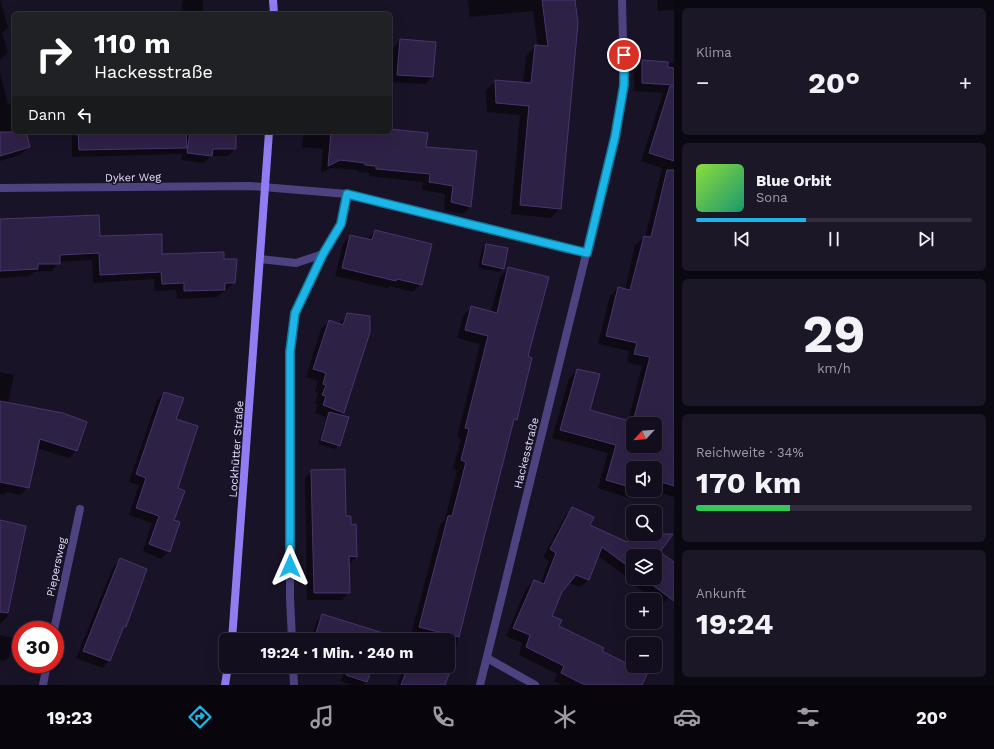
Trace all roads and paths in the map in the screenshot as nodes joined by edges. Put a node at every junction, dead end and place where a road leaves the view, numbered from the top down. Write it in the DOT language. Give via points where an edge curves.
graph roads {
  1 [pos="274,0"];
  2 [pos="622,0"];
  3 [pos="274,12"];
  4 [pos="269,134"];
  5 [pos="266,187"];
  6 [pos="0,188"];
  7 [pos="347,194"];
  8 [pos="587,253"];
  9 [pos="323,254"];
  10 [pos="260,259"];
  11 [pos="80,509"];
  12 [pos="56,621"];
  13 [pos="233,633"];
  14 [pos="292,633"];
  15 [pos="487,658"];
  16 [pos="45,673"];
  17 [pos="227,673"];
  18 [pos="293,673"];
  19 [pos="43,685"];
  20 [pos="225,685"];
  21 [pos="294,685"];
  22 [pos="480,685"];
  23 [pos="535,685"];
  1 -- 3 [label="street"];
  2 -- 8 [label="street, Hackesstraße" via="624,85 615,137"];
  4 -- 5 [label="street, Lockhütter Straße"];
  5 -- 6 [label="street, Dyker Weg"];
  5 -- 7 [label="street"];
  5 -- 10 [label="street, Lockhütter Straße"];
  7 -- 8 [label="street"];
  7 -- 9 [label="street" via="341,224"];
  8 -- 15 [label="street, Hackesstraße"];
  9 -- 10 [label="street" via="296,262"];
  9 -- 14 [label="street" via="295,313 290,352"];
  10 -- 13 [label="street, Lockhütter Straße"];
  11 -- 12 [label="street, Piepersweg"];
  15 -- 22 [label="street, Hackesstraße"];
  15 -- 23 [label="street"];
  16 -- 19 [label="street"];
  17 -- 20 [label="street"];
  18 -- 21 [label="street"];
}
